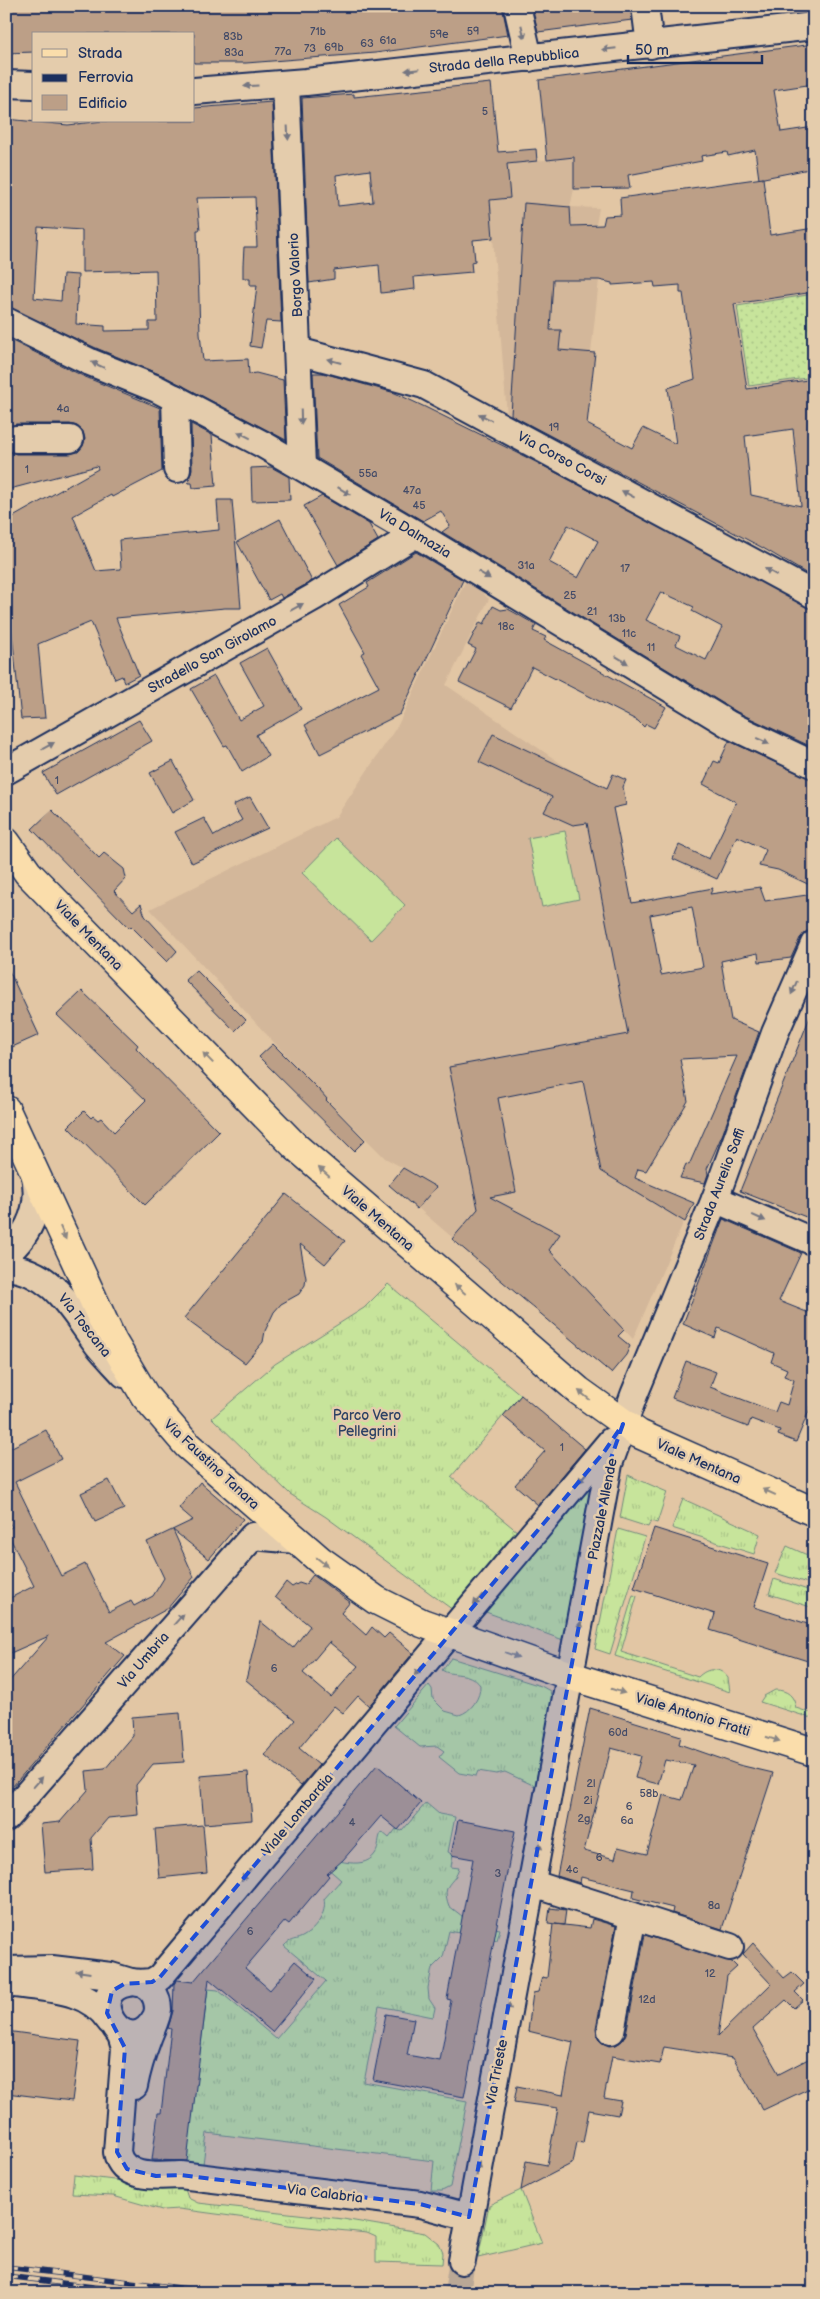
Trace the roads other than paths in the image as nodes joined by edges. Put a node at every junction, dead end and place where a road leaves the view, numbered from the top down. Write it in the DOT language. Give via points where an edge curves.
graph roads {
  1 [pos="517,6"];
  2 [pos="645,6"];
  3 [pos="814,26"];
  4 [pos="650,45"];
  5 [pos="529,58"];
  6 [pos="6,84"];
  7 [pos="286,84"];
  8 [pos="32,85"];
  9 [pos="195,91"];
  10 [pos="6,99"];
  11 [pos="32,99"];
  12 [pos="6,321"];
  13 [pos="298,351"];
  14 [pos="175,398"];
  15 [pos="70,438"];
  16 [pos="16,440"];
  17 [pos="302,466"];
  18 [pos="178,469"];
  19 [pos="416,534"];
  20 [pos="814,595"];
  21 [pos="814,765"];
  22 [pos="6,771"];
  23 [pos="6,842"];
  24 [pos="811,957"];
  25 [pos="6,1110"];
  26 [pos="31,1163"];
  27 [pos="715,1198"];
  28 [pos="814,1242"];
  29 [pos="6,1254"];
  30 [pos="13,1266"];
  31 [pos="150,1403"];
  32 [pos="623,1424"];
  33 [pos="814,1512"];
  34 [pos="296,1540"];
  35 [pos="450,1633"];
  36 [pos="571,1676"];
  37 [pos="814,1752"];
  38 [pos="6,1818"];
  39 [pos="532,1884"];
  40 [pos="633,1916"];
  41 [pos="730,1947"];
  42 [pos="6,1970"];
  43 [pos="134,1982"];
  44 [pos="6,1983"];
  45 [pos="156,2017"];
  46 [pos="112,2024"];
  47 [pos="611,2030"];
  48 [pos="180,2175"];
  49 [pos="469,2217"];
  50 [pos="462,2261"];
  1 -- 5 [label="street, one-way"];
  2 -- 4 [label="street"];
  3 -- 4 [label="street, Strada della Repubblica"];
  4 -- 5 [label="street, Strada della Repubblica, one-way"];
  5 -- 7 [label="street, Strada della Repubblica, one-way"];
  6 -- 8 [label="street"];
  7 -- 9 [label="street, Strada della Repubblica, one-way"];
  7 -- 13 [label="street, Borgo Valorio, one-way"];
  10 -- 11 [label="street"];
  14 -- 12 [label="street, Via Dalmazia, one-way" via="83,359"];
  13 -- 17 [label="street, Borgo Valorio, one-way"];
  20 -- 13 [label="street, Via Corso Corsi, one-way" via="424,385"];
  17 -- 14 [label="street, Via Dalmazia, one-way"];
  14 -- 18 [label="street"];
  15 -- 16 [label="street"];
  17 -- 19 [label="street, Via Dalmazia, one-way"];
  19 -- 21 [label="street, Via Dalmazia, one-way" via="730,725"];
  22 -- 19 [label="street, Stradello San Girolamo, one-way" via="314,597"];
  32 -- 23 [label="main road, Viale Mentana, one-way" via="579,1391 295,1146 28,873"];
  24 -- 27 [label="street, Strada Aurelio Saffi, one-way" via="775,1033"];
  25 -- 26 [label="main road, Via Faustino Tanara"];
  26 -- 29 [label="street" via="36,1188 34,1215 26,1233"];
  26 -- 31 [label="main road, Via Faustino Tanara, one-way" via="113,1342"];
  27 -- 28 [label="street, one-way"];
  27 -- 32 [label="street, Strada Aurelio Saffi"];
  30 -- 31 [label="street, Via Toscana" via="45,1280 61,1295 98,1345"];
  31 -- 34 [label="main road, Via Faustino Tanara" via="192,1449"];
  33 -- 32 [label="main road, Viale Mentana, one-way"];
  32 -- 35 [label="street, Piazzale Allende, one-way" via="604,1452"];
  36 -- 32 [label="street, Piazzale Allende, one-way" via="609,1464"];
  34 -- 35 [label="main road, Via Faustino Tanara, one-way" via="376,1600"];
  38 -- 34 [label="street, Via Umbria, one-way" via="253,1536"];
  35 -- 36 [label="main road, one-way"];
  35 -- 43 [label="street, Viale Lombardia, one-way" via="160,1977 152,1982"];
  36 -- 37 [label="main road, Viale Antonio Fratti, one-way"];
  39 -- 36 [label="street, Via Trieste, one-way"];
  39 -- 40 [label="street"];
  49 -- 39 [label="street, Via Trieste, one-way"];
  40 -- 41 [label="street"];
  40 -- 47 [label="street"];
  43 -- 42 [label="street, one-way" via="52,1968"];
  43 -- 45 [label="street" via="152,1992 158,2008"];
  43 -- 46 [label="street, Viale Lombardia" via="118,1987 108,1998 106,2006"];
  44 -- 46 [label="street" via="82,1995 100,2007"];
  45 -- 46 [label="street" via="145,2030 137,2033 128,2033"];
  45 -- 48 [label="street, Via Calabria" via="135,2081 129,2145 134,2157 142,2164"];
  46 -- 48 [label="street, Via Calabria" via="121,2035 125,2048 117,2152 120,2161 127,2169 146,2175"];
  48 -- 49 [label="street, Via Calabria" via="420,2204"];
  49 -- 50 [label="street, Via Trieste"];
}
